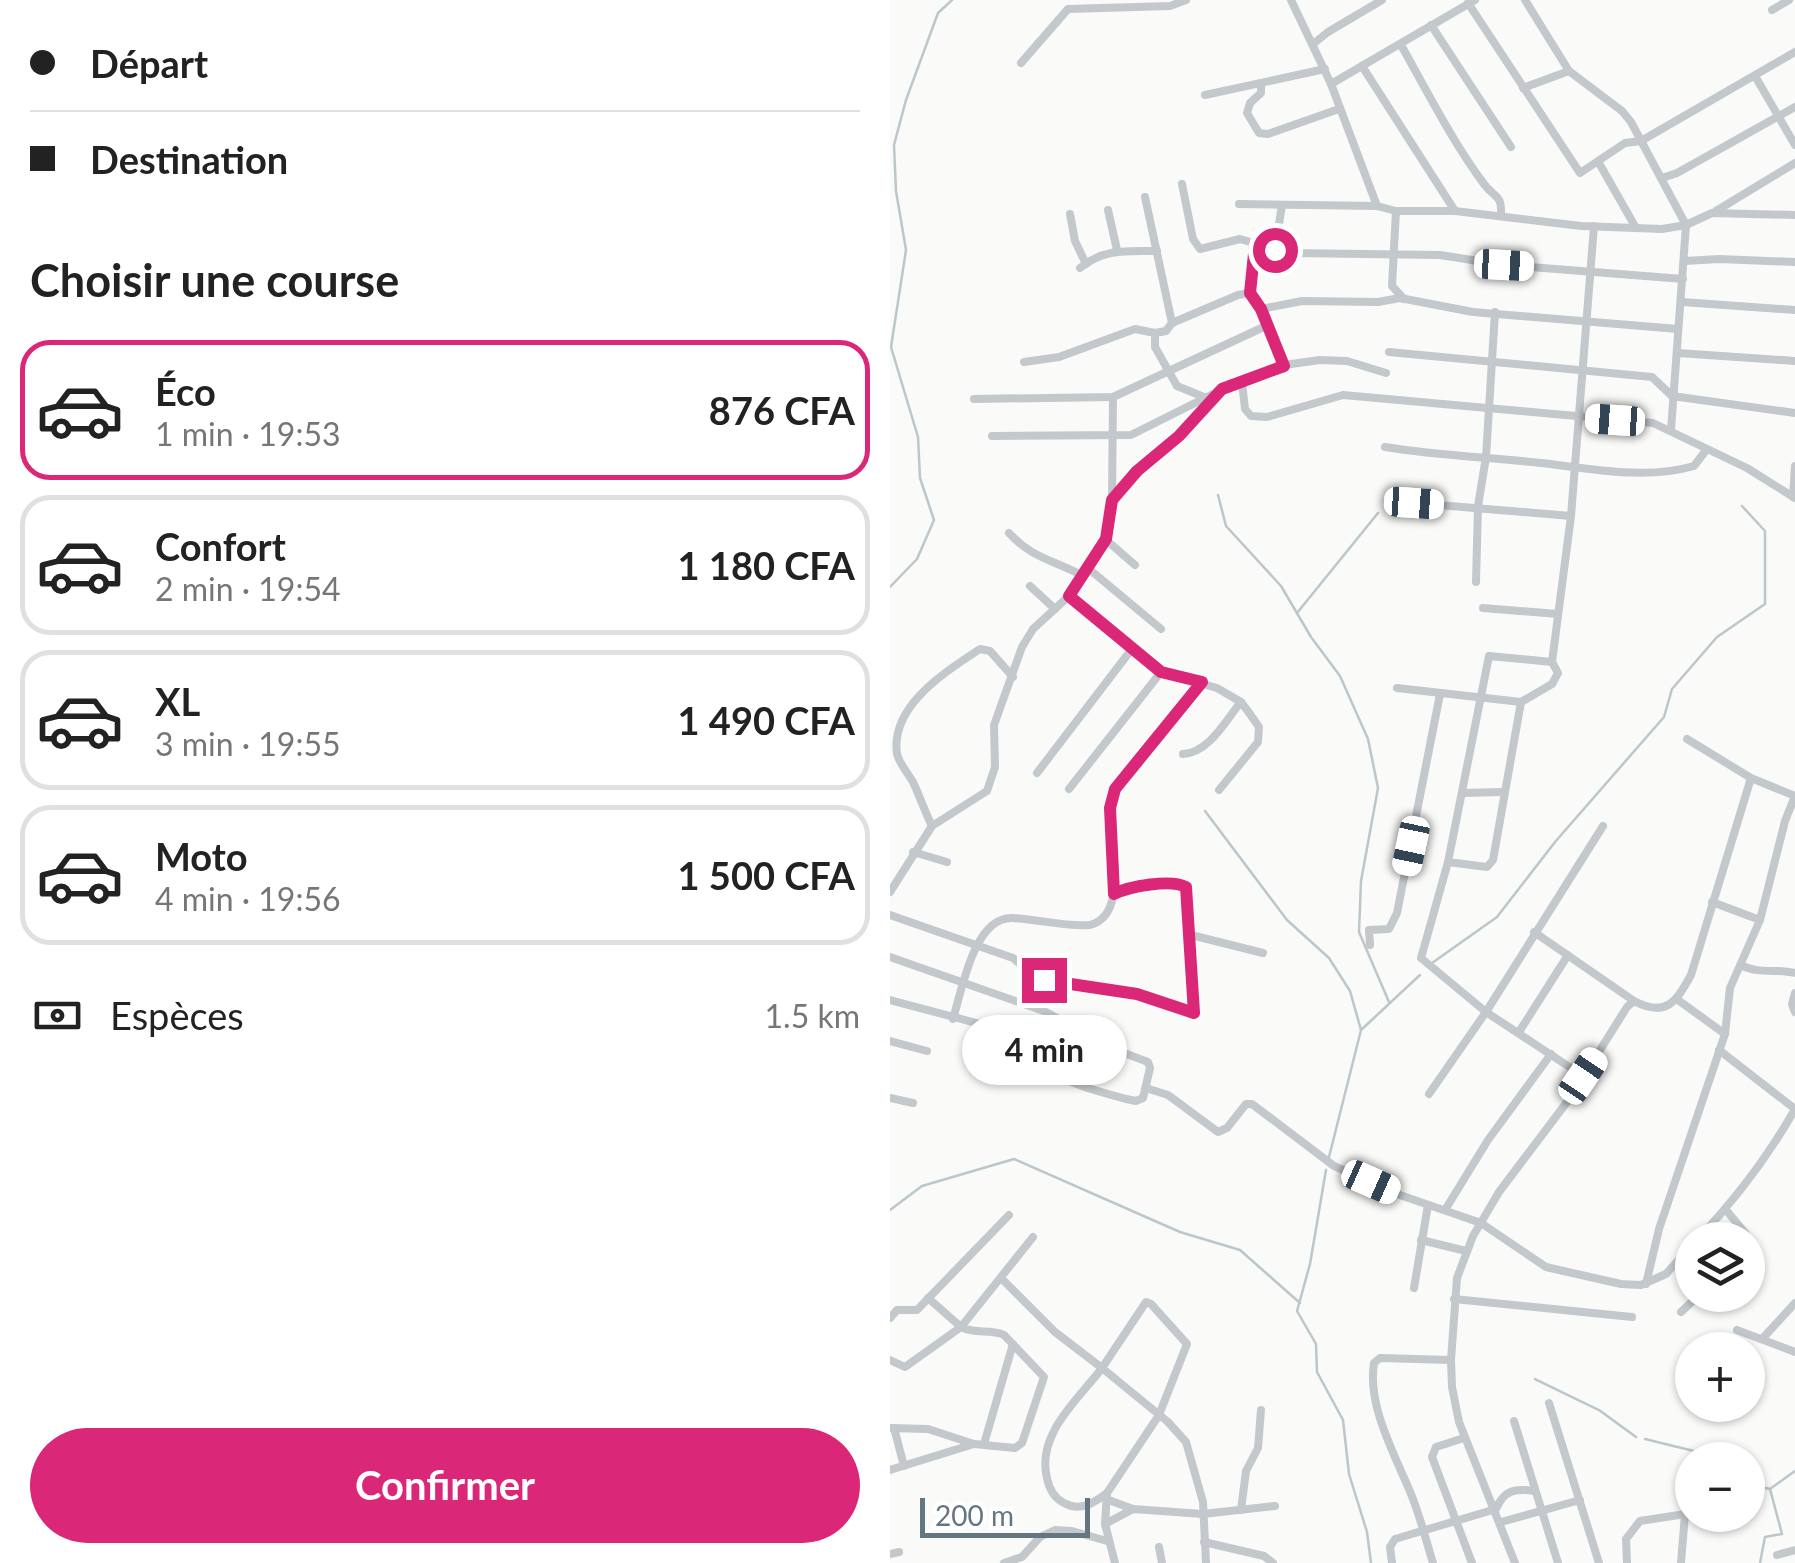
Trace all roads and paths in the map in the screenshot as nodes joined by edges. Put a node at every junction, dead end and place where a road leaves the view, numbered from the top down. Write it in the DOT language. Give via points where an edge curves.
graph roads {
  1 [pos="1186,0"];
  2 [pos="1291,0"];
  3 [pos="1382,0"];
  4 [pos="1525,0"];
  5 [pos="1790,0"];
  6 [pos="1471,2"];
  7 [pos="1772,10"];
  8 [pos="1432,25"];
  9 [pos="1314,44"];
  10 [pos="1401,45"];
  11 [pos="1795,52"];
  12 [pos="1021,63"];
  13 [pos="1362,66"];
  14 [pos="1569,72"];
  15 [pos="1755,76"];
  16 [pos="1328,77"];
  17 [pos="1261,83"];
  18 [pos="1524,88"];
  19 [pos="1205,95"];
  20 [pos="1795,108"];
  21 [pos="1340,109"];
  22 [pos="1778,116"];
  23 [pos="1641,141"];
  24 [pos="1795,146"];
  25 [pos="1511,147"];
  26 [pos="1599,163"];
  27 [pos="1795,163"];
  28 [pos="1662,178"];
  29 [pos="1182,184"];
  30 [pos="1145,198"];
  31 [pos="1239,204"];
  32 [pos="1282,205"];
  33 [pos="1376,206"];
  34 [pos="1108,210"];
  35 [pos="1396,211"];
  36 [pos="1455,211"];
  37 [pos="1712,213"];
  38 [pos="1070,214"];
  39 [pos="1501,216"];
  40 [pos="1795,216"];
  41 [pos="1686,225"];
  42 [pos="1594,226"];
  43 [pos="1636,228"];
  44 [pos="1255,244"];
  45 [pos="1116,250"];
  46 [pos="1275,250"];
  47 [pos="1157,252"];
  48 [pos="1393,255"];
  49 [pos="1685,261"];
  50 [pos="1795,262"];
  51 [pos="1592,270"];
  52 [pos="1683,278"];
  53 [pos="1250,293"];
  54 [pos="1404,299"];
  55 [pos="1682,302"];
  56 [pos="1261,309"];
  57 [pos="1795,310"];
  58 [pos="1495,312"];
  59 [pos="1586,319"];
  60 [pos="1172,323"];
  61 [pos="1268,325"];
  62 [pos="1678,329"];
  63 [pos="1156,334"];
  64 [pos="1389,352"];
  65 [pos="1678,353"];
  66 [pos="1491,360"];
  67 [pos="1795,361"];
  68 [pos="1024,362"];
  69 [pos="1284,366"];
  70 [pos="1583,369"];
  71 [pos="1170,372"];
  72 [pos="1386,374"];
  73 [pos="1242,382"];
  74 [pos="1222,389"];
  75 [pos="1672,396"];
  76 [pos="1112,397"];
  77 [pos="1204,398"];
  78 [pos="974,399"];
  79 [pos="1488,410"];
  80 [pos="1795,413"];
  81 [pos="1578,418"];
  82 [pos="1671,430"];
  83 [pos="992,436"];
  84 [pos="1112,436"];
  85 [pos="1385,447"];
  86 [pos="1707,449"];
  87 [pos="1486,457"];
  88 [pos="1575,466"];
  89 [pos="1795,466"];
  90 [pos="1794,497"];
  91 [pos="1112,500"];
  92 [pos="1414,503"];
  93 [pos="1478,506"];
  94 [pos="1571,516"];
  95 [pos="1009,533"];
  96 [pos="1106,539"];
  97 [pos="1135,565"];
  98 [pos="1086,572"];
  99 [pos="1476,582"];
  100 [pos="1030,586"];
  101 [pos="1069,596"];
  102 [pos="1482,608"];
  103 [pos="1056,609"];
  104 [pos="1558,614"];
  105 [pos="1161,629"];
  106 [pos="1132,650"];
  107 [pos="1552,662"];
  108 [pos="1161,672"];
  109 [pos="1013,677"];
  110 [pos="1202,682"];
  111 [pos="1397,688"];
  112 [pos="1440,694"];
  113 [pos="1479,699"];
  114 [pos="1241,702"];
  115 [pos="1522,702"];
  116 [pos="1687,739"];
  117 [pos="1183,754"];
  118 [pos="1037,774"];
  119 [pos="1752,778"];
  120 [pos="1069,789"];
  121 [pos="1220,790"];
  122 [pos="1504,792"];
  123 [pos="1462,793"];
  124 [pos="1795,796"];
  125 [pos="932,826"];
  126 [pos="1603,826"];
  127 [pos="914,852"];
  128 [pos="948,862"];
  129 [pos="1448,862"];
  130 [pos="890,866"];
  131 [pos="901,872"];
  132 [pos="890,892"];
  133 [pos="1114,894"];
  134 [pos="1712,902"];
  135 [pos="890,915"];
  136 [pos="1760,920"];
  137 [pos="1534,932"];
  138 [pos="1188,934"];
  139 [pos="978,944"];
  140 [pos="1370,945"];
  141 [pos="1262,953"];
  142 [pos="1568,955"];
  143 [pos="890,957"];
  144 [pos="1741,966"];
  145 [pos="1795,973"];
  146 [pos="964,982"];
  147 [pos="1795,993"];
  148 [pos="890,1000"];
  149 [pos="1678,1000"];
  150 [pos="1634,1001"];
  151 [pos="1486,1012"];
  152 [pos="1795,1012"];
  153 [pos="954,1019"];
  154 [pos="1519,1032"];
  155 [pos="1725,1034"];
  156 [pos="890,1041"];
  157 [pos="1719,1050"];
  158 [pos="926,1051"];
  159 [pos="1551,1054"];
  160 [pos="1583,1076"];
  161 [pos="1146,1088"];
  162 [pos="1429,1094"];
  163 [pos="890,1098"];
  164 [pos="913,1104"];
  165 [pos="1428,1205"];
  166 [pos="1445,1210"];
  167 [pos="1726,1210"];
  168 [pos="1009,1215"];
  169 [pos="1714,1222"];
  170 [pos="1736,1222"];
  171 [pos="1481,1223"];
  172 [pos="1033,1237"];
  173 [pos="1421,1240"];
  174 [pos="1466,1251"];
  175 [pos="1675,1264"];
  176 [pos="1002,1279"];
  177 [pos="1646,1284"];
  178 [pos="1414,1288"];
  179 [pos="928,1298"];
  180 [pos="1454,1299"];
  181 [pos="1795,1303"];
  182 [pos="1632,1317"];
  183 [pos="890,1318"];
  184 [pos="961,1326"];
  185 [pos="1738,1330"];
  186 [pos="1744,1332"];
  187 [pos="1765,1336"];
  188 [pos="1765,1339"];
  189 [pos="1013,1344"];
  190 [pos="1795,1352"];
  191 [pos="890,1360"];
  192 [pos="1451,1360"];
  193 [pos="1102,1368"];
  194 [pos="1550,1402"];
  195 [pos="1261,1410"];
  196 [pos="1159,1415"];
  197 [pos="1514,1420"];
  198 [pos="892,1428"];
  199 [pos="1464,1438"];
  200 [pos="979,1444"];
  201 [pos="904,1466"];
  202 [pos="890,1470"];
  203 [pos="1534,1492"];
  204 [pos="1106,1496"];
  205 [pos="1580,1500"];
  206 [pos="1275,1506"];
  207 [pos="1496,1509"];
  208 [pos="1133,1510"];
  209 [pos="1242,1510"];
  210 [pos="1542,1511"];
  211 [pos="1203,1514"];
  212 [pos="1675,1515"];
  213 [pos="1458,1520"];
  214 [pos="1501,1522"];
  215 [pos="1105,1524"];
  216 [pos="1424,1532"];
  217 [pos="1686,1532"];
  218 [pos="1108,1541"];
  219 [pos="1204,1542"];
  220 [pos="1159,1547"];
  221 [pos="1795,1550"];
  222 [pos="1776,1556"];
  223 [pos="1004,1563"];
  224 [pos="1115,1563"];
  225 [pos="1162,1563"];
  226 [pos="1206,1563"];
  227 [pos="1273,1563"];
  228 [pos="1392,1563"];
  229 [pos="1433,1563"];
  230 [pos="1472,1563"];
  231 [pos="1515,1563"];
  232 [pos="1558,1563"];
  233 [pos="1599,1563"];
  234 [pos="1627,1563"];
  235 [pos="1680,1563"];
  1 -- 12 [label="street" via="1068,10"];
  2 -- 9 [label="street"];
  3 -- 9 [label="street"];
  4 -- 14 [label="street"];
  5 -- 7 [label="street"];
  6 -- 8 [label="street"];
  6 -- 18 [label="street"];
  8 -- 10 [label="street"];
  8 -- 25 [label="street"];
  9 -- 16 [label="street"];
  10 -- 13 [label="street"];
  10 -- 39 [label="street" via="1463,153 1502,202"];
  11 -- 15 [label="street"];
  13 -- 16 [label="street"];
  13 -- 36 [label="street"];
  14 -- 18 [label="street"];
  14 -- 23 [label="street" via="1622,111"];
  15 -- 22 [label="street"];
  15 -- 23 [label="street"];
  16 -- 17 [label="street"];
  16 -- 21 [label="street"];
  17 -- 19 [label="street"];
  17 -- 21 [label="street" via="1247,112 1259,133"];
  18 -- 26 [label="street" via="1580,173"];
  20 -- 22 [label="street"];
  21 -- 33 [label="street"];
  22 -- 24 [label="street"];
  22 -- 28 [label="street"];
  23 -- 26 [label="street" via="1625,143"];
  23 -- 28 [label="street"];
  26 -- 43 [label="street"];
  27 -- 37 [label="street"];
  28 -- 41 [label="street"];
  29 -- 44 [label="street" via="1196,246 1240,239"];
  30 -- 47 [label="street"];
  31 -- 32 [label="street"];
  32 -- 33 [label="street"];
  32 -- 46 [label="street"];
  33 -- 35 [label="street"];
  34 -- 45 [label="street"];
  35 -- 36 [label="street"];
  35 -- 48 [label="street"];
  36 -- 39 [label="street"];
  37 -- 40 [label="street"];
  37 -- 41 [label="street"];
  38 -- 45 [label="street" via="1083,266"];
  39 -- 42 [label="street"];
  41 -- 43 [label="street"];
  41 -- 49 [label="street"];
  42 -- 43 [label="street"];
  42 -- 51 [label="street"];
  44 -- 46 [label="street"];
  44 -- 53 [label="street"];
  45 -- 47 [label="street"];
  46 -- 48 [label="street"];
  47 -- 60 [label="street"];
  48 -- 51 [label="street"];
  48 -- 54 [label="street" via="1392,286"];
  49 -- 50 [label="street"];
  49 -- 52 [label="street"];
  51 -- 52 [label="street"];
  51 -- 59 [label="street"];
  52 -- 55 [label="street"];
  53 -- 56 [label="street"];
  53 -- 60 [label="street"];
  54 -- 56 [label="street" via="1302,300"];
  54 -- 58 [label="street"];
  55 -- 57 [label="street"];
  55 -- 62 [label="street"];
  56 -- 61 [label="street"];
  58 -- 59 [label="street"];
  58 -- 66 [label="street"];
  59 -- 62 [label="street"];
  59 -- 70 [label="street"];
  60 -- 63 [label="street"];
  61 -- 69 [label="street"];
  61 -- 71 [label="street"];
  62 -- 65 [label="street"];
  63 -- 68 [label="street" via="1135,330"];
  63 -- 71 [label="street" via="1153,342"];
  64 -- 66 [label="street"];
  65 -- 67 [label="street"];
  65 -- 75 [label="street"];
  66 -- 70 [label="street"];
  66 -- 79 [label="street"];
  69 -- 72 [label="street" via="1332,359"];
  69 -- 73 [label="street"];
  70 -- 75 [label="street" via="1652,377"];
  70 -- 81 [label="street"];
  71 -- 76 [label="street"];
  71 -- 77 [label="street" via="1180,389"];
  73 -- 74 [label="street"];
  73 -- 79 [label="street" via="1245,409 1267,418 1343,395"];
  74 -- 77 [label="street"];
  74 -- 91 [label="street"];
  75 -- 80 [label="street"];
  75 -- 82 [label="street"];
  76 -- 78 [label="street"];
  76 -- 84 [label="street"];
  77 -- 84 [label="street" via="1137,433"];
  79 -- 81 [label="street"];
  79 -- 87 [label="street"];
  81 -- 82 [label="street" via="1654,422"];
  81 -- 88 [label="street"];
  82 -- 86 [label="street"];
  83 -- 84 [label="street"];
  84 -- 91 [label="street"];
  85 -- 87 [label="street"];
  86 -- 88 [label="street" via="1694,466 1677,471"];
  86 -- 90 [label="street"];
  87 -- 88 [label="street"];
  87 -- 93 [label="street"];
  88 -- 94 [label="street"];
  89 -- 90 [label="street"];
  91 -- 96 [label="street"];
  92 -- 93 [label="street"];
  93 -- 94 [label="street"];
  93 -- 99 [label="street"];
  94 -- 104 [label="street"];
  95 -- 98 [label="street" via="1032,556"];
  96 -- 97 [label="street"];
  96 -- 98 [label="street"];
  98 -- 101 [label="street"];
  98 -- 105 [label="street"];
  100 -- 103 [label="street"];
  101 -- 103 [label="street"];
  101 -- 106 [label="street"];
  102 -- 104 [label="street"];
  103 -- 109 [label="street" via="1026,640"];
  104 -- 107 [label="street"];
  106 -- 108 [label="street"];
  106 -- 118 [label="street"];
  107 -- 113 [label="street" via="1488,656"];
  107 -- 115 [label="street" via="1558,673 1552,684"];
  108 -- 110 [label="street"];
  108 -- 120 [label="street"];
  109 -- 125 [label="street" via="994,725 995,767 987,791"];
  109 -- 125 [label="street" via="980,649 922,691 901,717 898,757"];
  110 -- 114 [label="street"];
  110 -- 133 [label="street" via="1115,789"];
  111 -- 112 [label="street"];
  112 -- 113 [label="street"];
  112 -- 140 [label="street" via="1396,913 1389,929 1369,930"];
  113 -- 115 [label="street"];
  113 -- 123 [label="street"];
  114 -- 117 [label="street" via="1205,746"];
  114 -- 121 [label="street" via="1261,734"];
  115 -- 122 [label="street"];
  116 -- 119 [label="street"];
  119 -- 124 [label="street"];
  119 -- 134 [label="street"];
  122 -- 123 [label="street"];
  122 -- 129 [label="street" via="1488,867"];
  123 -- 129 [label="street"];
  124 -- 136 [label="street"];
  125 -- 127 [label="street"];
  126 -- 137 [label="street"];
  127 -- 128 [label="street"];
  127 -- 131 [label="street"];
  129 -- 151 [label="street" via="1421,958"];
  130 -- 131 [label="street"];
  131 -- 132 [label="street"];
  133 -- 138 [label="street" via="1137,885 1183,884"];
  133 -- 139 [label="street" via="1100,922 1006,918 989,926"];
  134 -- 136 [label="street"];
  134 -- 149 [label="street" via="1692,975"];
  135 -- 139 [label="street"];
  136 -- 144 [label="street"];
  137 -- 142 [label="street"];
  137 -- 151 [label="street"];
  138 -- 139 [label="street" via="1194,1013 1137,994 1044,980"];
  138 -- 141 [label="street"];
  139 -- 146 [label="street"];
  142 -- 150 [label="street"];
  142 -- 154 [label="street"];
  143 -- 146 [label="street"];
  144 -- 145 [label="street"];
  144 -- 155 [label="street" via="1730,988"];
  146 -- 153 [label="street"];
  146 -- 161 [label="street" via="1044,1011 1076,1035 1148,1062"];
  147 -- 152 [label="street"];
  148 -- 153 [label="street"];
  149 -- 150 [label="street" via="1654,1010"];
  149 -- 155 [label="street"];
  150 -- 160 [label="street"];
  151 -- 154 [label="street"];
  151 -- 162 [label="street"];
  153 -- 161 [label="street" via="1010,1032 1045,1068 1098,1090 1136,1101"];
  154 -- 159 [label="street"];
  155 -- 157 [label="street"];
  156 -- 158 [label="street"];
  157 -- 167 [label="street" via="1795,1109"];
  157 -- 177 [label="street"];
  159 -- 160 [label="street"];
  159 -- 166 [label="street"];
  160 -- 171 [label="street"];
  161 -- 165 [label="street" via="1168,1095 1218,1132 1252,1104 1334,1166"];
  163 -- 164 [label="street"];
  165 -- 166 [label="street"];
  165 -- 173 [label="street"];
  166 -- 171 [label="street"];
  167 -- 169 [label="street"];
  167 -- 170 [label="street"];
  168 -- 179 [label="street"];
  171 -- 174 [label="street"];
  171 -- 177 [label="street" via="1546,1267"];
  172 -- 176 [label="street"];
  173 -- 174 [label="street"];
  173 -- 178 [label="street"];
  174 -- 180 [label="street"];
  175 -- 177 [label="street"];
  176 -- 184 [label="street"];
  176 -- 193 [label="street"];
  179 -- 183 [label="street" via="917,1310 898,1310"];
  179 -- 184 [label="street"];
  180 -- 182 [label="street"];
  180 -- 192 [label="street"];
  181 -- 187 [label="street"];
  184 -- 189 [label="street" via="997,1331"];
  184 -- 191 [label="street" via="906,1367"];
  185 -- 186 [label="street"];
  188 -- 190 [label="street"];
  189 -- 200 [label="street"];
  189 -- 200 [label="street" via="1044,1377 1043,1386 1022,1443"];
  192 -- 199 [label="street"];
  192 -- 216 [label="street" via="1380,1358 1372,1373 1381,1417"];
  193 -- 196 [label="street"];
  193 -- 196 [label="street" via="1141,1305 1151,1304 1188,1344"];
  193 -- 204 [label="street" via="1056,1427 1044,1467 1049,1487 1069,1506"];
  194 -- 205 [label="street"];
  195 -- 209 [label="street"];
  196 -- 204 [label="street"];
  196 -- 211 [label="street" via="1186,1442"];
  197 -- 203 [label="street"];
  198 -- 200 [label="street" via="928,1429"];
  198 -- 201 [label="street"];
  199 -- 207 [label="street"];
  199 -- 213 [label="street" via="1432,1451"];
  200 -- 201 [label="street"];
  201 -- 202 [label="street"];
  203 -- 207 [label="street" via="1511,1490"];
  203 -- 210 [label="street"];
  204 -- 208 [label="street"];
  204 -- 215 [label="street"];
  205 -- 210 [label="street"];
  205 -- 233 [label="street"];
  206 -- 209 [label="street"];
  207 -- 213 [label="street"];
  207 -- 214 [label="street"];
  208 -- 211 [label="street"];
  208 -- 215 [label="street"];
  209 -- 211 [label="street"];
  210 -- 214 [label="street"];
  210 -- 232 [label="street"];
  211 -- 219 [label="street"];
  212 -- 234 [label="street" via="1640,1521 1626,1539"];
  213 -- 216 [label="street"];
  213 -- 230 [label="street"];
  214 -- 231 [label="street"];
  215 -- 218 [label="street"];
  216 -- 228 [label="street" via="1391,1541"];
  216 -- 229 [label="street"];
  217 -- 235 [label="street"];
  218 -- 223 [label="street" via="1055,1530"];
  218 -- 224 [label="street"];
  219 -- 226 [label="street"];
  219 -- 227 [label="street"];
  220 -- 225 [label="street"];
  221 -- 222 [label="street"];
}
